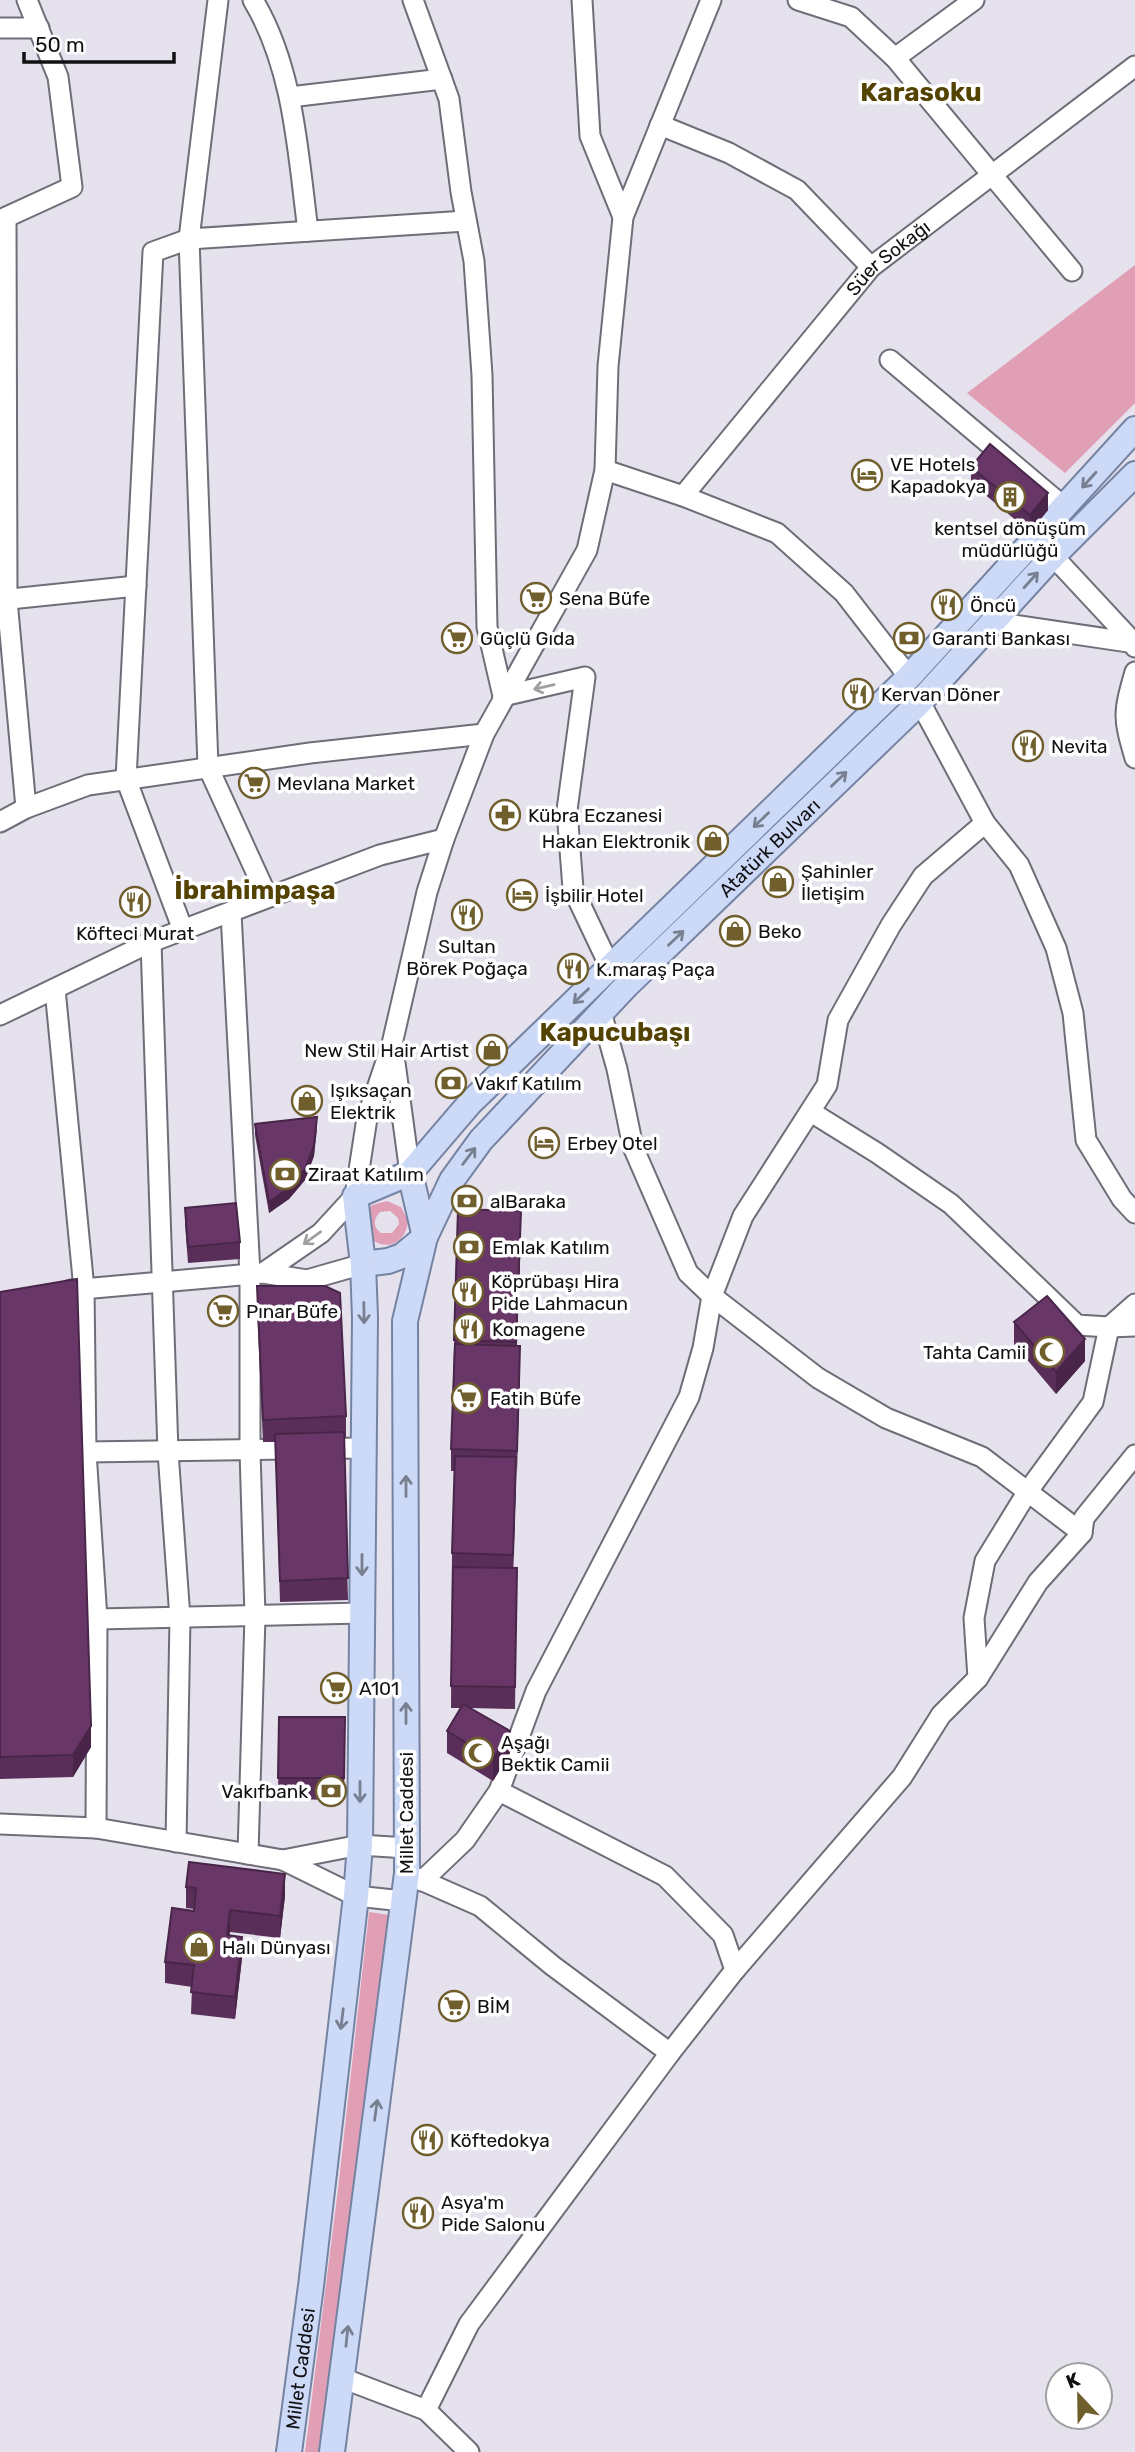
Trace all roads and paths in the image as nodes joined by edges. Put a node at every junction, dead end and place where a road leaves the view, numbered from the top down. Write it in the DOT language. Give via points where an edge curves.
graph roads {
  1 [pos="27,0"];
  2 [pos="218,0"];
  3 [pos="253,0"];
  4 [pos="413,0"];
  5 [pos="582,0"];
  6 [pos="711,0"];
  7 [pos="798,0"];
  8 [pos="974,0"];
  9 [pos="0,28"];
  10 [pos="38,28"];
  11 [pos="895,58"];
  12 [pos="1135,66"];
  13 [pos="442,79"];
  14 [pos="290,97"];
  15 [pos="660,125"];
  16 [pos="992,174"];
  17 [pos="623,217"];
  18 [pos="3,219"];
  19 [pos="467,221"];
  20 [pos="308,231"];
  21 [pos="189,239"];
  22 [pos="871,267"];
  23 [pos="1072,271"];
  24 [pos="890,360"];
  25 [pos="1135,429"];
  26 [pos="605,470"];
  27 [pos="1135,474"];
  28 [pos="683,496"];
  29 [pos="1064,507"];
  30 [pos="1053,556"];
  31 [pos="136,586"];
  32 [pos="4,600"];
  33 [pos="993,622"];
  34 [pos="1134,643"];
  35 [pos="1135,672"];
  36 [pos="909,677"];
  37 [pos="503,696"];
  38 [pos="920,702"];
  39 [pos="484,734"];
  40 [pos="1135,758"];
  41 [pos="208,767"];
  42 [pos="126,779"];
  43 [pos="26,808"];
  44 [pos="0,822"];
  45 [pos="985,823"];
  46 [pos="443,839"];
  47 [pos="267,896"];
  48 [pos="231,913"];
  49 [pos="183,930"];
  50 [pos="151,942"];
  51 [pos="610,967"];
  52 [pos="55,989"];
  53 [pos="601,1012"];
  54 [pos="0,1015"];
  55 [pos="392,1044"];
  56 [pos="811,1112"];
  57 [pos="410,1173"];
  58 [pos="355,1196"];
  59 [pos="1135,1213"];
  60 [pos="425,1237"];
  61 [pos="363,1264"];
  62 [pos="256,1273"];
  63 [pos="163,1282"];
  64 [pos="84,1289"];
  65 [pos="48,1292"];
  66 [pos="712,1296"];
  67 [pos="1135,1304"];
  68 [pos="1135,1326"];
  69 [pos="1109,1327"];
  70 [pos="363,1448"];
  71 [pos="250,1451"];
  72 [pos="86,1452"];
  73 [pos="168,1452"];
  74 [pos="1135,1455"];
  75 [pos="1028,1491"];
  76 [pos="1082,1533"];
  77 [pos="362,1612"];
  78 [pos="256,1616"];
  79 [pos="180,1618"];
  80 [pos="97,1619"];
  81 [pos="978,1678"];
  82 [pos="499,1791"];
  83 [pos="0,1824"];
  84 [pos="96,1828"];
  85 [pos="176,1842"];
  86 [pos="360,1845"];
  87 [pos="407,1848"];
  88 [pos="248,1854"];
  89 [pos="283,1860"];
  90 [pos="415,1877"];
  91 [pos="356,1896"];
  92 [pos="403,1901"];
  93 [pos="735,1970"];
  94 [pos="670,2053"];
  95 [pos="342,2378"];
  96 [pos="426,2410"];
  97 [pos="289,2452"];
  98 [pos="332,2452"];
  99 [pos="469,2452"];
  1 -- 10 [label="street"];
  2 -- 21 [label="street"];
  3 -- 14 [label="street" via="267,23"];
  4 -- 13 [label="street"];
  5 -- 17 [label="street" via="590,136"];
  6 -- 15 [label="street"];
  7 -- 11 [label="street" via="852,17"];
  8 -- 11 [label="street"];
  9 -- 10 [label="street"];
  10 -- 18 [label="street" via="58,76 72,187"];
  11 -- 16 [label="street"];
  12 -- 16 [label="street, Süer Sokağı"];
  13 -- 14 [label="street"];
  13 -- 19 [label="street"];
  14 -- 20 [label="street"];
  15 -- 17 [label="street"];
  15 -- 22 [label="street" via="729,153 797,190"];
  16 -- 22 [label="street, Süer Sokağı"];
  16 -- 23 [label="street"];
  17 -- 26 [label="street" via="608,366"];
  18 -- 32 [label="street"];
  19 -- 20 [label="street"];
  19 -- 37 [label="street" via="482,375 487,627"];
  20 -- 21 [label="street"];
  21 -- 31 [label="street" via="153,252"];
  21 -- 41 [label="street"];
  22 -- 28 [label="street, Süer Sokağı"];
  24 -- 29 [label="street"];
  25 -- 29 [label="main road, Atatürk Bulvarı, one-way"];
  26 -- 28 [label="street"];
  26 -- 37 [label="street" via="587,550"];
  27 -- 30 [label="main road, Atatürk Bulvarı"];
  28 -- 36 [label="street" via="777,533 844,593"];
  29 -- 36 [label="main road, Atatürk Bulvarı"];
  33 -- 30 [label="main road, Atatürk Bulvarı, one-way"];
  30 -- 34 [label="street"];
  31 -- 32 [label="street"];
  31 -- 42 [label="street"];
  32 -- 43 [label="street"];
  33 -- 34 [label="street"];
  33 -- 38 [label="main road, Atatürk Bulvarı"];
  35 -- 40 [label="street" via="1124,722"];
  36 -- 51 [label="main road, Atatürk Bulvarı, one-way"];
  37 -- 39 [label="street"];
  51 -- 37 [label="street, one-way" via="573,889 566,810 585,677"];
  38 -- 45 [label="street"];
  53 -- 38 [label="main road, Atatürk Bulvarı, one-way"];
  39 -- 41 [label="street"];
  39 -- 46 [label="street"];
  41 -- 42 [label="street"];
  41 -- 47 [label="street"];
  42 -- 43 [label="street" via="88,785"];
  42 -- 49 [label="street"];
  43 -- 44 [label="street"];
  45 -- 56 [label="street" via="923,876 891,925 838,1020 827,1084"];
  45 -- 59 [label="street" via="1018,865 1056,948 1073,1013 1086,1140"];
  46 -- 47 [label="street" via="380,855"];
  46 -- 55 [label="street"];
  47 -- 48 [label="street"];
  48 -- 49 [label="street"];
  48 -- 62 [label="street"];
  49 -- 50 [label="street"];
  50 -- 52 [label="street"];
  50 -- 63 [label="street"];
  51 -- 57 [label="main road, Atatürk Bulvarı, one-way" via="470,1103"];
  52 -- 54 [label="street"];
  52 -- 64 [label="street"];
  60 -- 53 [label="main road, Atatürk Bulvarı, one-way" via="452,1180 481,1140"];
  53 -- 66 [label="street" via="632,1147 688,1273"];
  55 -- 57 [label="street"];
  55 -- 58 [label="street" via="367,1118"];
  56 -- 66 [label="street" via="743,1216"];
  56 -- 69 [label="street" via="951,1204 1077,1325"];
  57 -- 58 [label="main road"];
  57 -- 60 [label="main road, Millet Caddesi"];
  58 -- 61 [label="main road, Millet Caddesi"];
  58 -- 62 [label="street, one-way" via="321,1233"];
  60 -- 61 [label="main road" via="401,1256"];
  87 -- 60 [label="main road, Millet Caddesi, one-way" via="405,1321"];
  61 -- 62 [label="street" via="307,1280"];
  61 -- 70 [label="main road, Millet Caddesi, one-way"];
  62 -- 63 [label="street"];
  62 -- 71 [label="street"];
  63 -- 64 [label="street"];
  63 -- 73 [label="street"];
  64 -- 65 [label="street"];
  64 -- 72 [label="street"];
  66 -- 75 [label="street" via="818,1378 886,1418 982,1457"];
  66 -- 82 [label="street" via="704,1348 689,1397 536,1691"];
  67 -- 69 [label="street"];
  68 -- 69 [label="street"];
  69 -- 75 [label="street" via="1093,1402"];
  70 -- 71 [label="street"];
  70 -- 77 [label="main road, Millet Caddesi, one-way"];
  71 -- 73 [label="street"];
  71 -- 78 [label="street"];
  72 -- 73 [label="street"];
  72 -- 80 [label="street"];
  73 -- 79 [label="street"];
  74 -- 76 [label="street" via="1084,1518"];
  75 -- 76 [label="street"];
  75 -- 81 [label="street" via="985,1561 974,1619"];
  76 -- 81 [label="street" via="1038,1582"];
  77 -- 78 [label="street"];
  77 -- 86 [label="main road, Millet Caddesi, one-way"];
  78 -- 79 [label="street"];
  78 -- 88 [label="street"];
  79 -- 80 [label="street"];
  79 -- 85 [label="street"];
  80 -- 84 [label="street"];
  81 -- 93 [label="street" via="941,1715 902,1777"];
  82 -- 90 [label="street" via="465,1840"];
  82 -- 93 [label="street" via="665,1876 723,1935"];
  83 -- 84 [label="street"];
  84 -- 85 [label="street"];
  85 -- 88 [label="street"];
  86 -- 87 [label="street"];
  86 -- 89 [label="street"];
  86 -- 91 [label="main road, Millet Caddesi"];
  87 -- 90 [label="main road, Millet Caddesi"];
  88 -- 89 [label="street"];
  89 -- 91 [label="street"];
  90 -- 92 [label="main road, Millet Caddesi"];
  90 -- 94 [label="street" via="480,1906"];
  91 -- 92 [label="street"];
  91 -- 97 [label="main road, Millet Caddesi, one-way"];
  95 -- 92 [label="main road, Millet Caddesi, one-way"];
  93 -- 94 [label="street"];
  94 -- 96 [label="street" via="470,2324"];
  95 -- 96 [label="street"];
  95 -- 98 [label="main road, Millet Caddesi"];
  96 -- 99 [label="street"];
}
